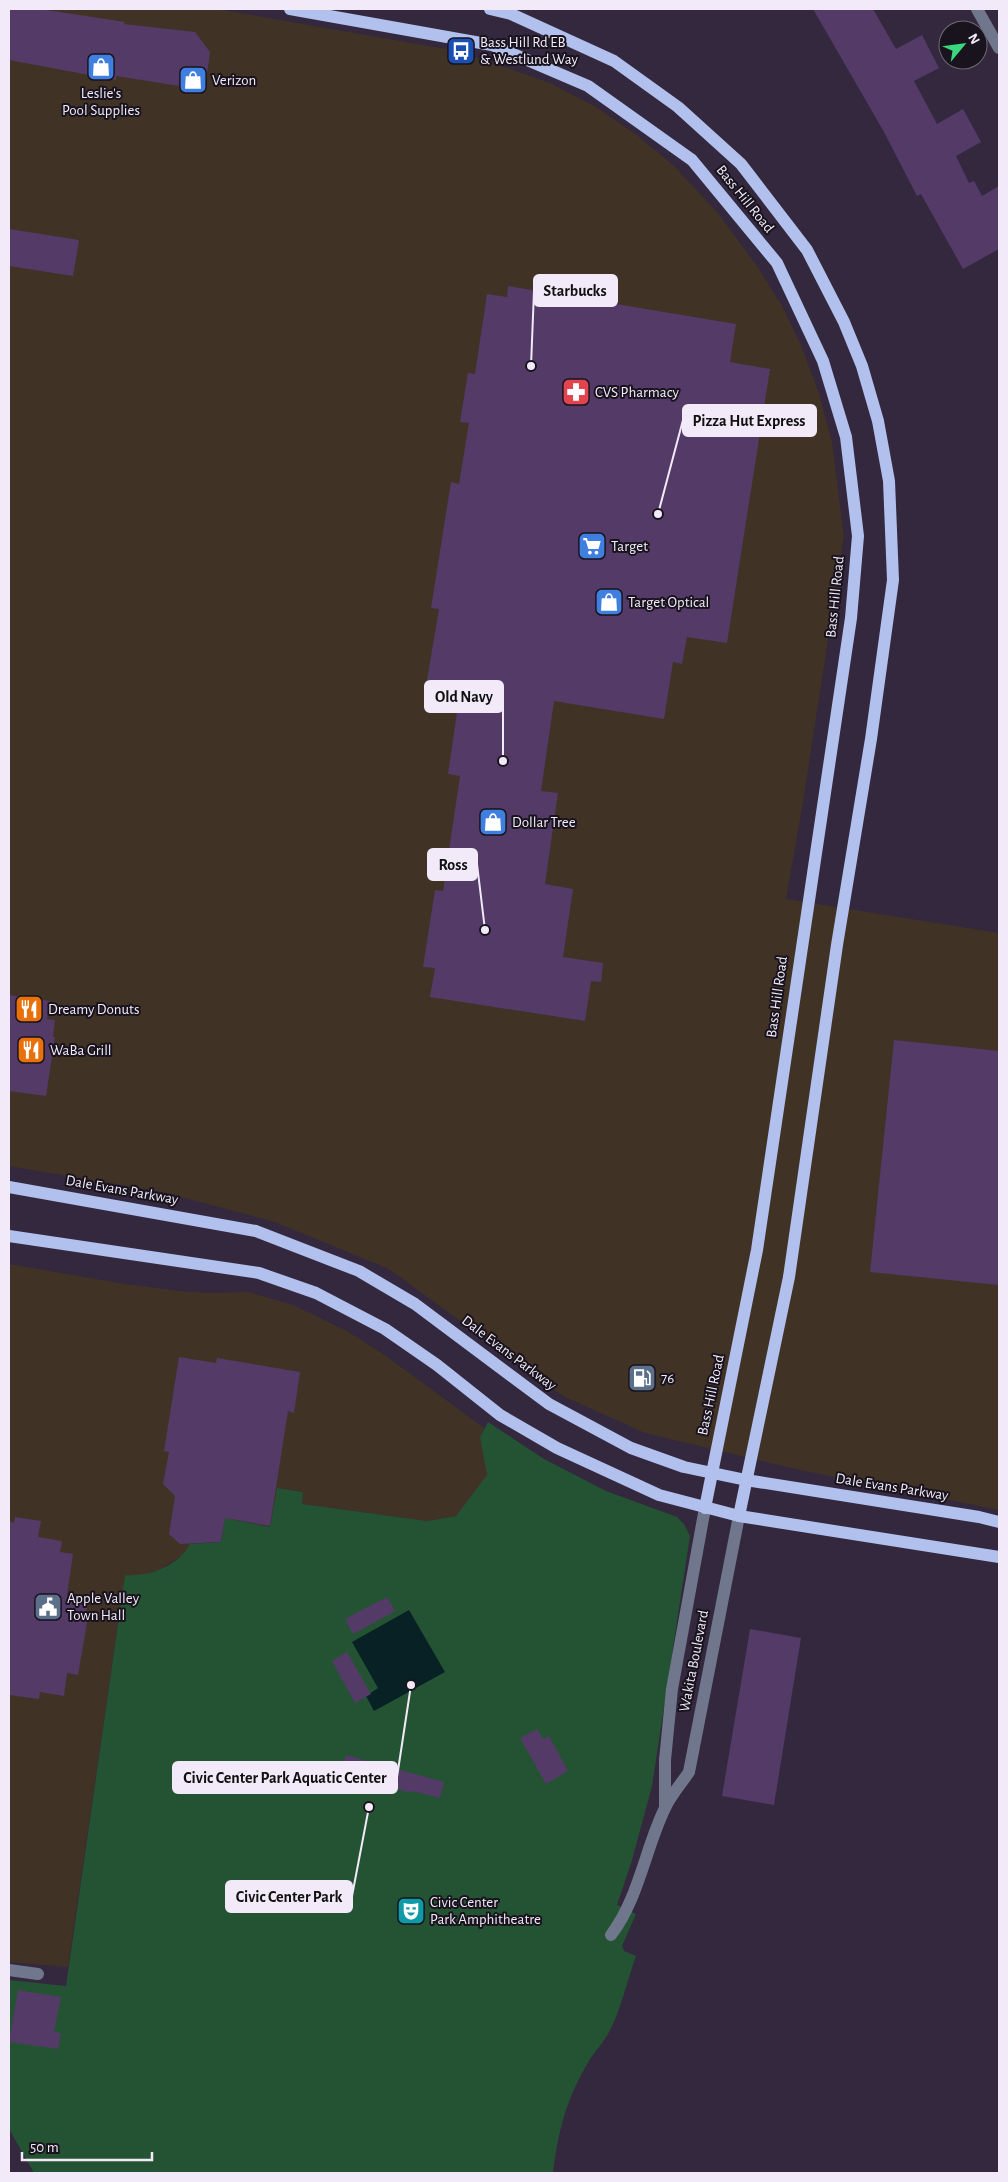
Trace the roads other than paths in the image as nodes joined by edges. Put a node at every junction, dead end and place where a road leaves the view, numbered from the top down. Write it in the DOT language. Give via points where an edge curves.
graph roads {
  1 [pos="290,9"];
  2 [pos="490,9"];
  3 [pos="977,9"];
  4 [pos="999,48"];
  5 [pos="9,1187"];
  6 [pos="9,1236"];
  7 [pos="711,1474"];
  8 [pos="746,1480"];
  9 [pos="705,1508"];
  10 [pos="739,1516"];
  11 [pos="999,1522"];
  12 [pos="999,1558"];
  13 [pos="665,1807"];
  14 [pos="611,1935"];
  15 [pos="9,1970"];
  16 [pos="38,1974"];
  1 -- 7 [label="main road, Bass Hill Road" via="492,45 588,86 692,160 777,263 823,361 846,437 858,536 850,618 757,1250"];
  2 -- 8 [label="main road, Bass Hill Road" via="511,14 614,61 678,107 741,164 807,250 844,322 862,366 889,481 893,580 871,739 837,945 789,1277"];
  3 -- 4 [label="street"];
  5 -- 7 [label="main road, Dale Evans Parkway" via="256,1231 318,1254 359,1271 415,1304 549,1404 631,1448"];
  6 -- 9 [label="main road" via="259,1273 316,1293 386,1329 500,1415 557,1448 659,1495"];
  7 -- 8 [label="main road, Dale Evans Parkway"];
  7 -- 9 [label="main road, Bass Hill Road"];
  8 -- 10 [label="main road, Bass Hill Road"];
  8 -- 11 [label="main road, Dale Evans Parkway"];
  9 -- 10 [label="main road"];
  9 -- 13 [label="street, Wakita Boulevard" via="672,1689 665,1760"];
  10 -- 12 [label="main road"];
  10 -- 13 [label="street, Wakita Boulevard" via="689,1772"];
  13 -- 14 [label="street, Wakita Boulevard" via="622,1922"];
  15 -- 16 [label="street"];
}
